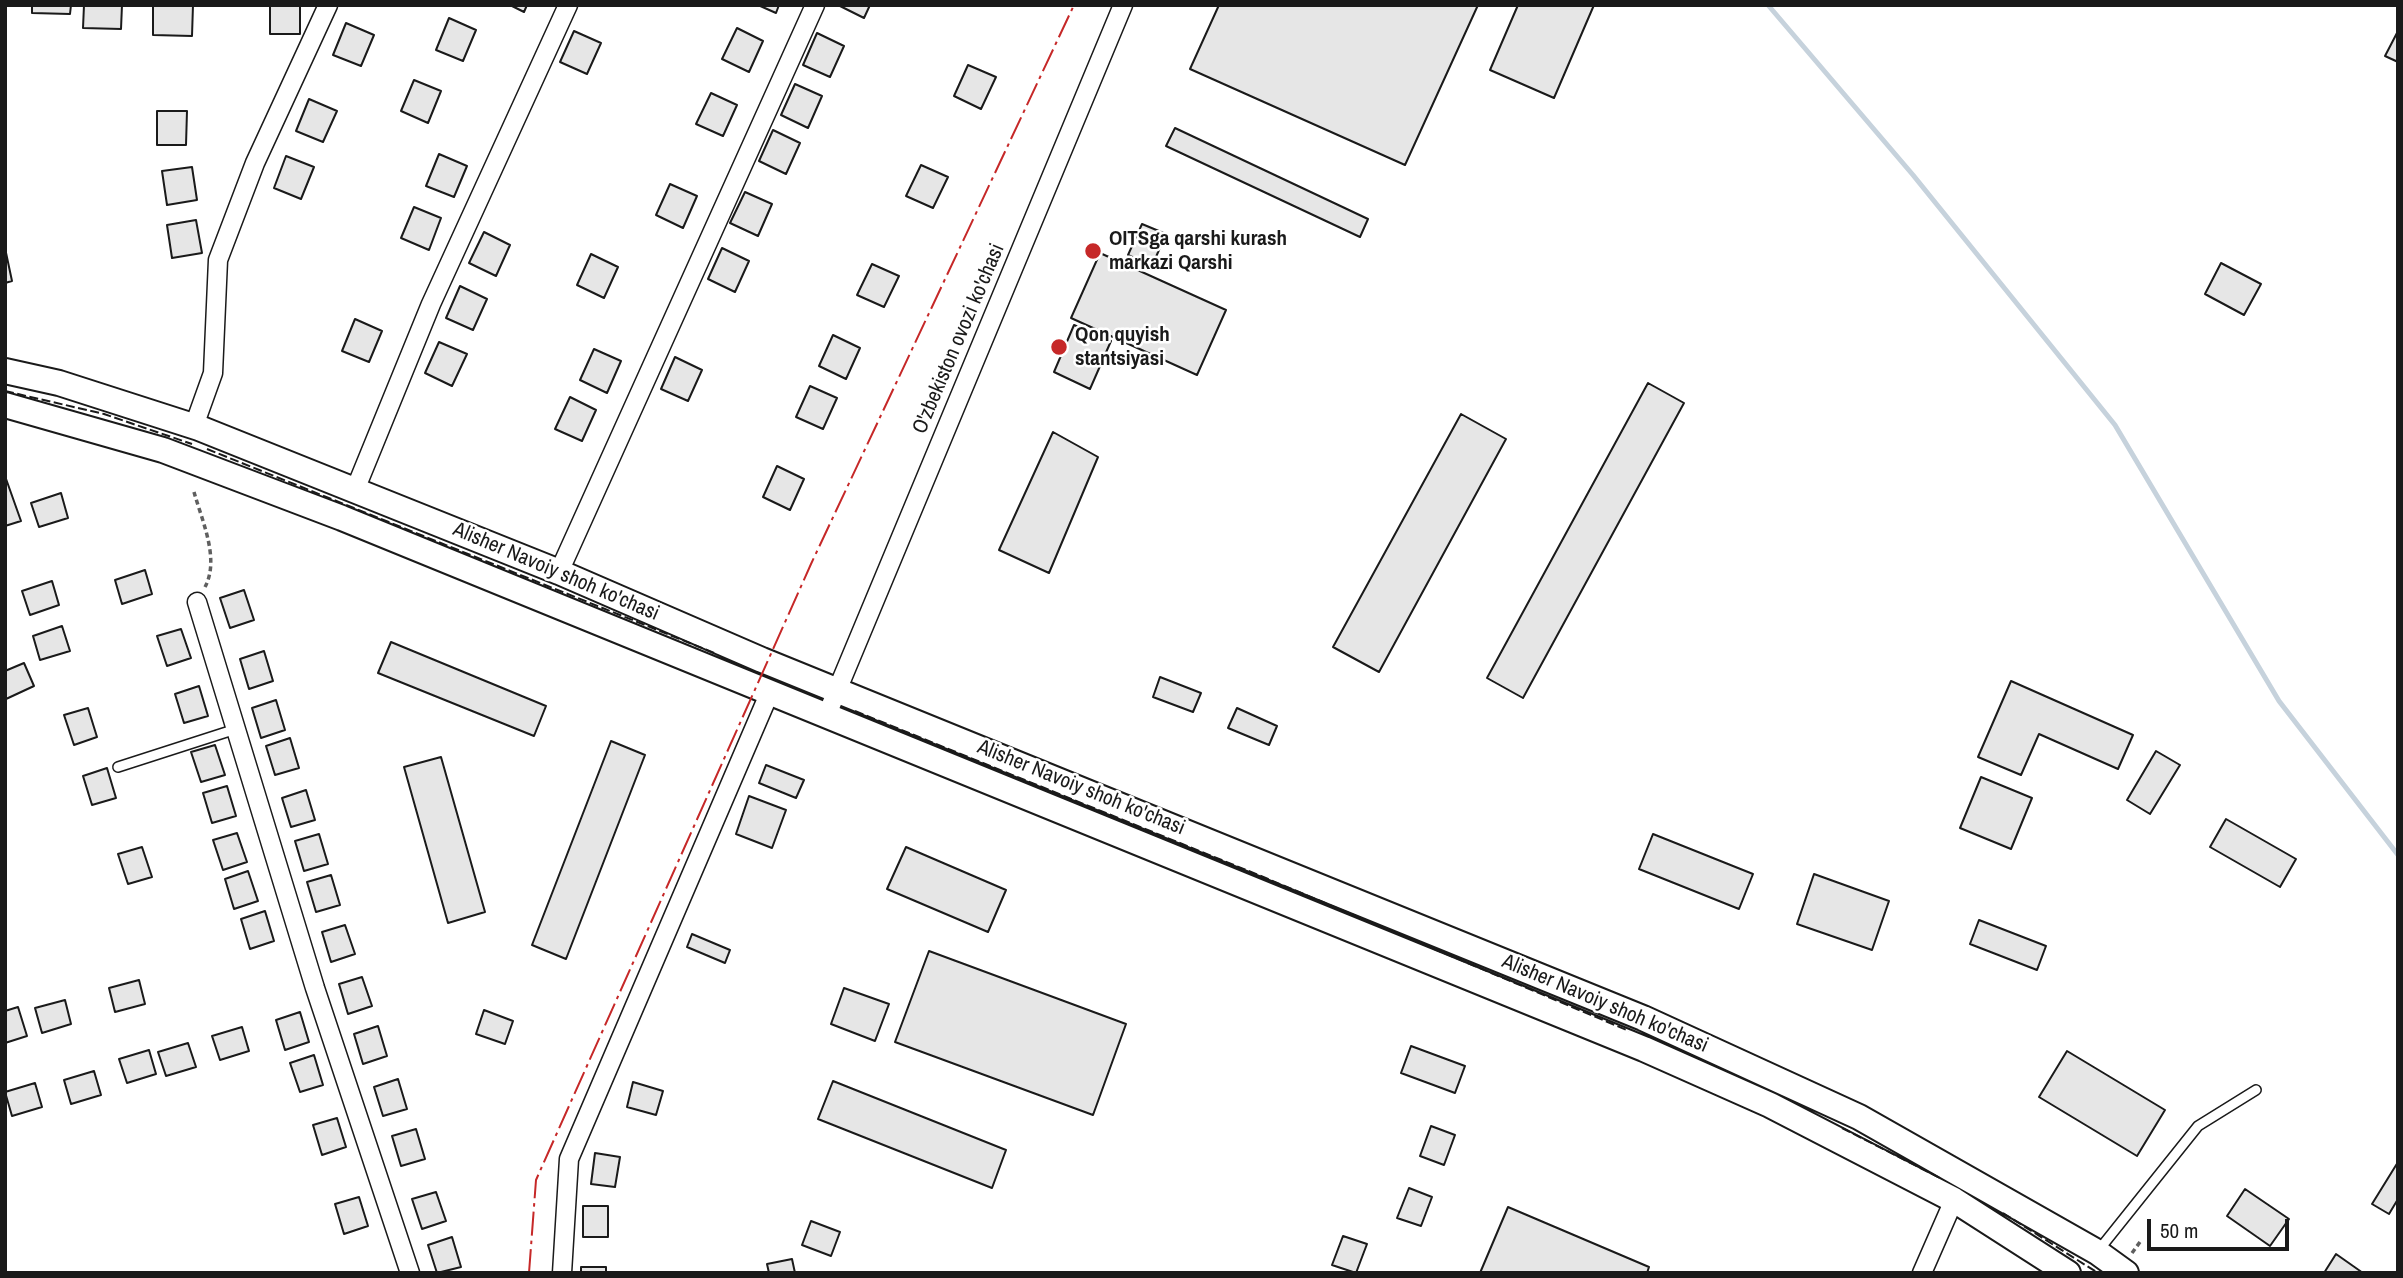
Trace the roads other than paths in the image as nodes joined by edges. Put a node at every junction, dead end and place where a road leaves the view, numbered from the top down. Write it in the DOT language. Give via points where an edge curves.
graph roads {
  1 [pos="328,5"];
  2 [pos="568,5"];
  3 [pos="815,5"];
  4 [pos="1123,5"];
  5 [pos="5,371"];
  6 [pos="5,405"];
  7 [pos="194,426"];
  8 [pos="355,490"];
  9 [pos="559,572"];
  10 [pos="197,602"];
  11 [pos="780,667"];
  12 [pos="837,690"];
  13 [pos="769,694"];
  14 [pos="826,717"];
  15 [pos="236,729"];
  16 [pos="118,767"];
  17 [pos="2256,1090"];
  18 [pos="1954,1200"];
  19 [pos="2097,1252"];
  20 [pos="410,1273"];
  21 [pos="562,1273"];
  22 [pos="1922,1273"];
  23 [pos="2068,1273"];
  24 [pos="2126,1273"];
  1 -- 7 [label="street" via="255,163 218,260 213,373"];
  2 -- 8 [label="street" via="431,304"];
  3 -- 9 [label="street"];
  4 -- 12 [label="street, O'zbekiston ovozi ko'chasi"];
  5 -- 7 [label="main road, Alisher Navoiy shoh ko'chasi" via="59,383"];
  6 -- 13 [label="main road, Alisher Navoiy shoh ko'chasi" via="173,454 342,518"];
  7 -- 8 [label="main road, Alisher Navoiy shoh ko'chasi"];
  8 -- 9 [label="main road, Alisher Navoiy shoh ko'chasi"];
  9 -- 11 [label="main road, Alisher Navoiy shoh ko'chasi"];
  10 -- 15 [label="street"];
  11 -- 12 [label="main road, Alisher Navoiy shoh ko'chasi"];
  11 -- 13 [label="main road"];
  12 -- 14 [label="street, O'zbekiston ovozi ko'chasi"];
  12 -- 19 [label="main road, Alisher Navoiy shoh ko'chasi" via="1643,1018 1859,1118"];
  13 -- 14 [label="main road, Alisher Navoiy shoh ko'chasi"];
  13 -- 21 [label="street" via="569,1159"];
  14 -- 18 [label="main road, Alisher Navoiy shoh ko'chasi" via="1644,1049 1770,1105"];
  15 -- 16 [label="lane"];
  15 -- 20 [label="street" via="315,988"];
  17 -- 19 [label="lane" via="2198,1126"];
  18 -- 22 [label="street"];
  18 -- 23 [label="main road, Alisher Navoiy shoh ko'chasi"];
  19 -- 24 [label="main road, Alisher Navoiy shoh ko'chasi"];
}
